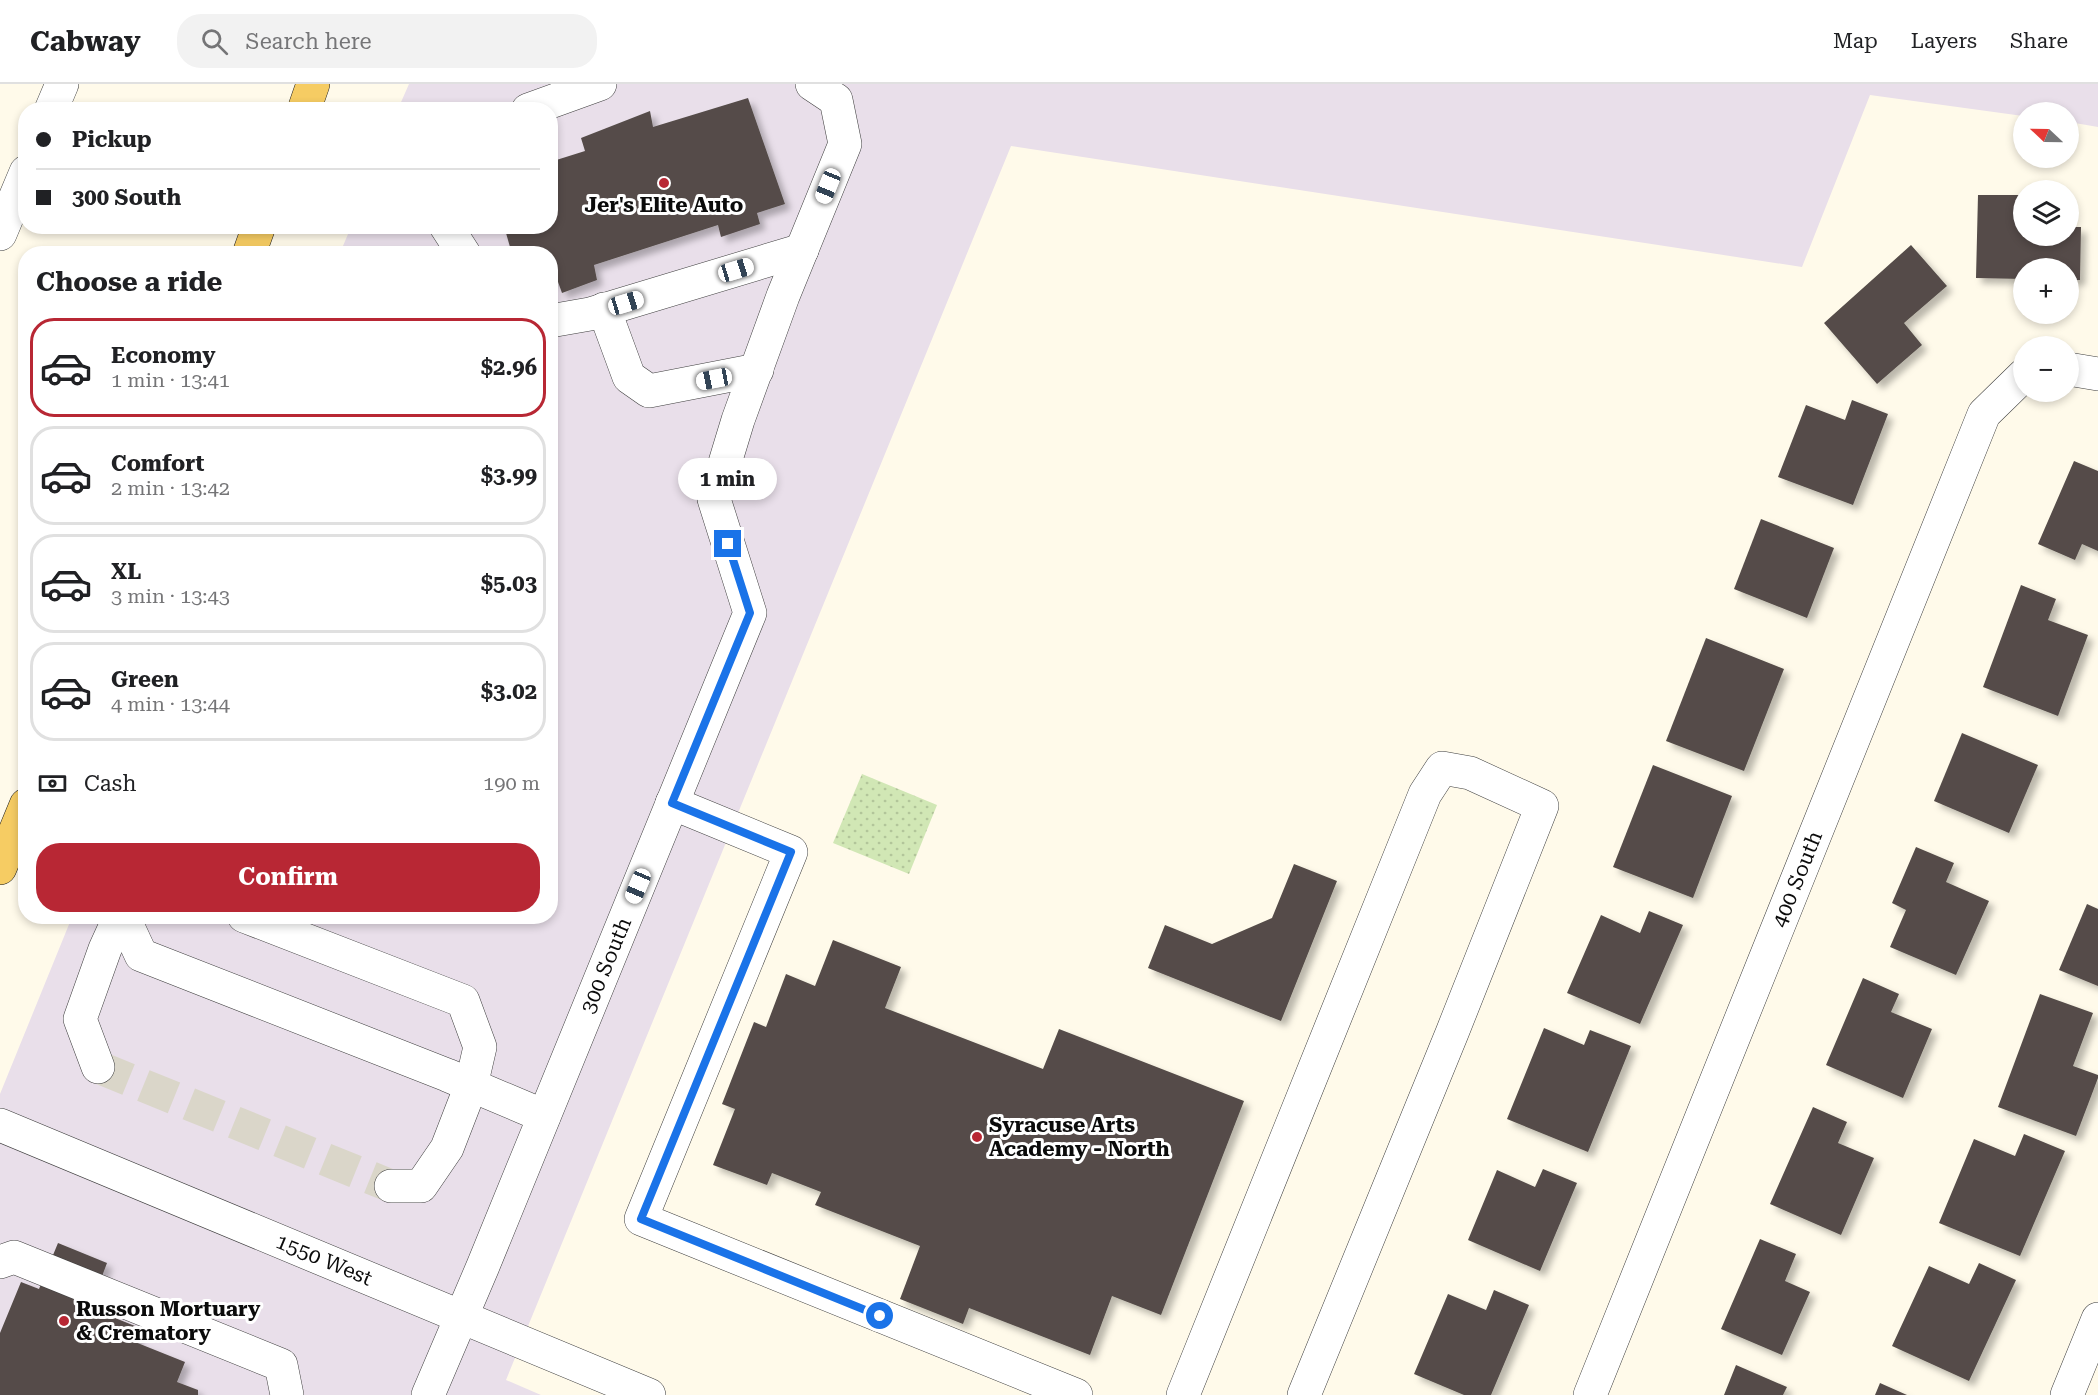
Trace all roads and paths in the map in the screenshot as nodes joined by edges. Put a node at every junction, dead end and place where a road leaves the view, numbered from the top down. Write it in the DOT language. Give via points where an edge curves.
graph roads {
  1 [pos="313,84"];
  2 [pos="600,84"];
  3 [pos="812,84"];
  4 [pos="307,102"];
  5 [pos="550,102"];
  6 [pos="18,191"];
  7 [pos="0,234"];
  8 [pos="802,250"];
  9 [pos="604,309"];
  10 [pos="558,319"];
  11 [pos="757,370"];
  12 [pos="2079,371"];
  13 [pos="2098,374"];
  14 [pos="2013,386"];
  15 [pos="672,803"];
  16 [pos="18,824"];
  17 [pos="0,868"];
  18 [pos="118,924"];
  19 [pos="126,924"];
  20 [pos="265,924"];
  21 [pos="99,1067"];
  22 [pos="471,1086"];
  23 [pos="544,1116"];
  24 [pos="0,1125"];
  25 [pos="391,1186"];
  26 [pos="0,1263"];
  27 [pos="461,1317"];
  28 [pos="2098,1319"];
  29 [pos="287,1395"];
  30 [pos="428,1395"];
  31 [pos="649,1395"];
  32 [pos="1076,1395"];
  33 [pos="1183,1395"];
  34 [pos="1304,1395"];
  35 [pos="1590,1395"];
  36 [pos="2067,1395"];
  1 -- 4 [label="main road"];
  2 -- 5 [label="street"];
  3 -- 8 [label="street" via="836,100 845,144"];
  6 -- 7 [label="street"];
  8 -- 9 [label="street"];
  8 -- 11 [label="street"];
  9 -- 10 [label="street"];
  9 -- 11 [label="street" via="629,376 649,391"];
  11 -- 15 [label="street, 300 South" via="714,499 750,613"];
  12 -- 13 [label="street"];
  14 -- 35 [label="street, 400 South" via="1984,414"];
  15 -- 23 [label="street, 300 South"];
  15 -- 32 [label="street" via="791,852 641,1219"];
  16 -- 17 [label="main road"];
  18 -- 21 [label="street" via="80,1019"];
  19 -- 22 [label="street" via="141,955"];
  20 -- 22 [label="street" via="463,1000 480,1047"];
  22 -- 23 [label="street"];
  22 -- 25 [label="street" via="447,1148 421,1186"];
  23 -- 27 [label="street, 300 South"];
  24 -- 27 [label="street, 1550 West"];
  26 -- 29 [label="street" via="14,1257 281,1365"];
  27 -- 30 [label="street, 300 South"];
  27 -- 31 [label="street, 1550 West"];
  28 -- 36 [label="street"];
  33 -- 34 [label="street" via="1425,794 1442,768 1470,773 1542,806"];
}
